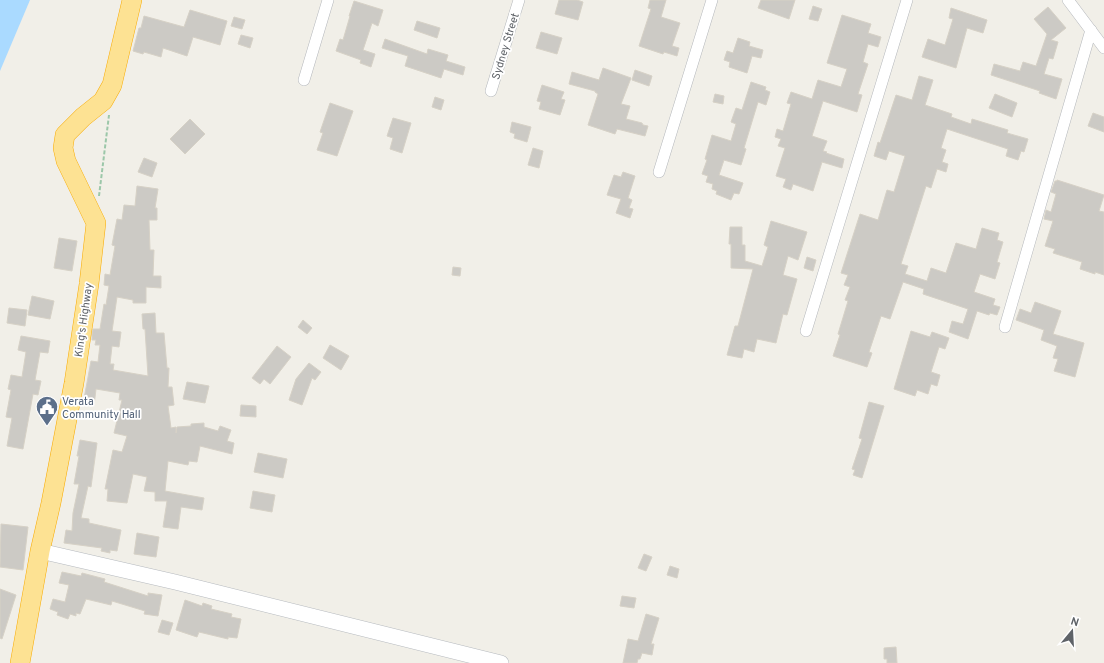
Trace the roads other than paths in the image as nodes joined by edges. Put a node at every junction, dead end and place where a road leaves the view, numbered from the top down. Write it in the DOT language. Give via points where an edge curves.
graph roads {
  1 [pos="132,0"];
  2 [pos="328,0"];
  3 [pos="519,0"];
  4 [pos="712,0"];
  5 [pos="907,0"];
  6 [pos="1068,0"];
  7 [pos="1091,30"];
  8 [pos="1104,48"];
  9 [pos="304,80"];
  10 [pos="491,91"];
  11 [pos="659,172"];
  12 [pos="1005,327"];
  13 [pos="806,331"];
  14 [pos="40,551"];
  15 [pos="20,663"];
  16 [pos="501,663"];
  1 -- 14 [label="highway, King's Highway" via="112,85 103,101 65,135 63,148 66,161 96,223 74,383"];
  2 -- 9 [label="street"];
  3 -- 10 [label="street, Sydney Street"];
  4 -- 11 [label="street"];
  5 -- 13 [label="street"];
  6 -- 7 [label="street"];
  7 -- 8 [label="street"];
  7 -- 12 [label="street"];
  14 -- 15 [label="highway, King's Highway"];
  14 -- 16 [label="street"];
}
